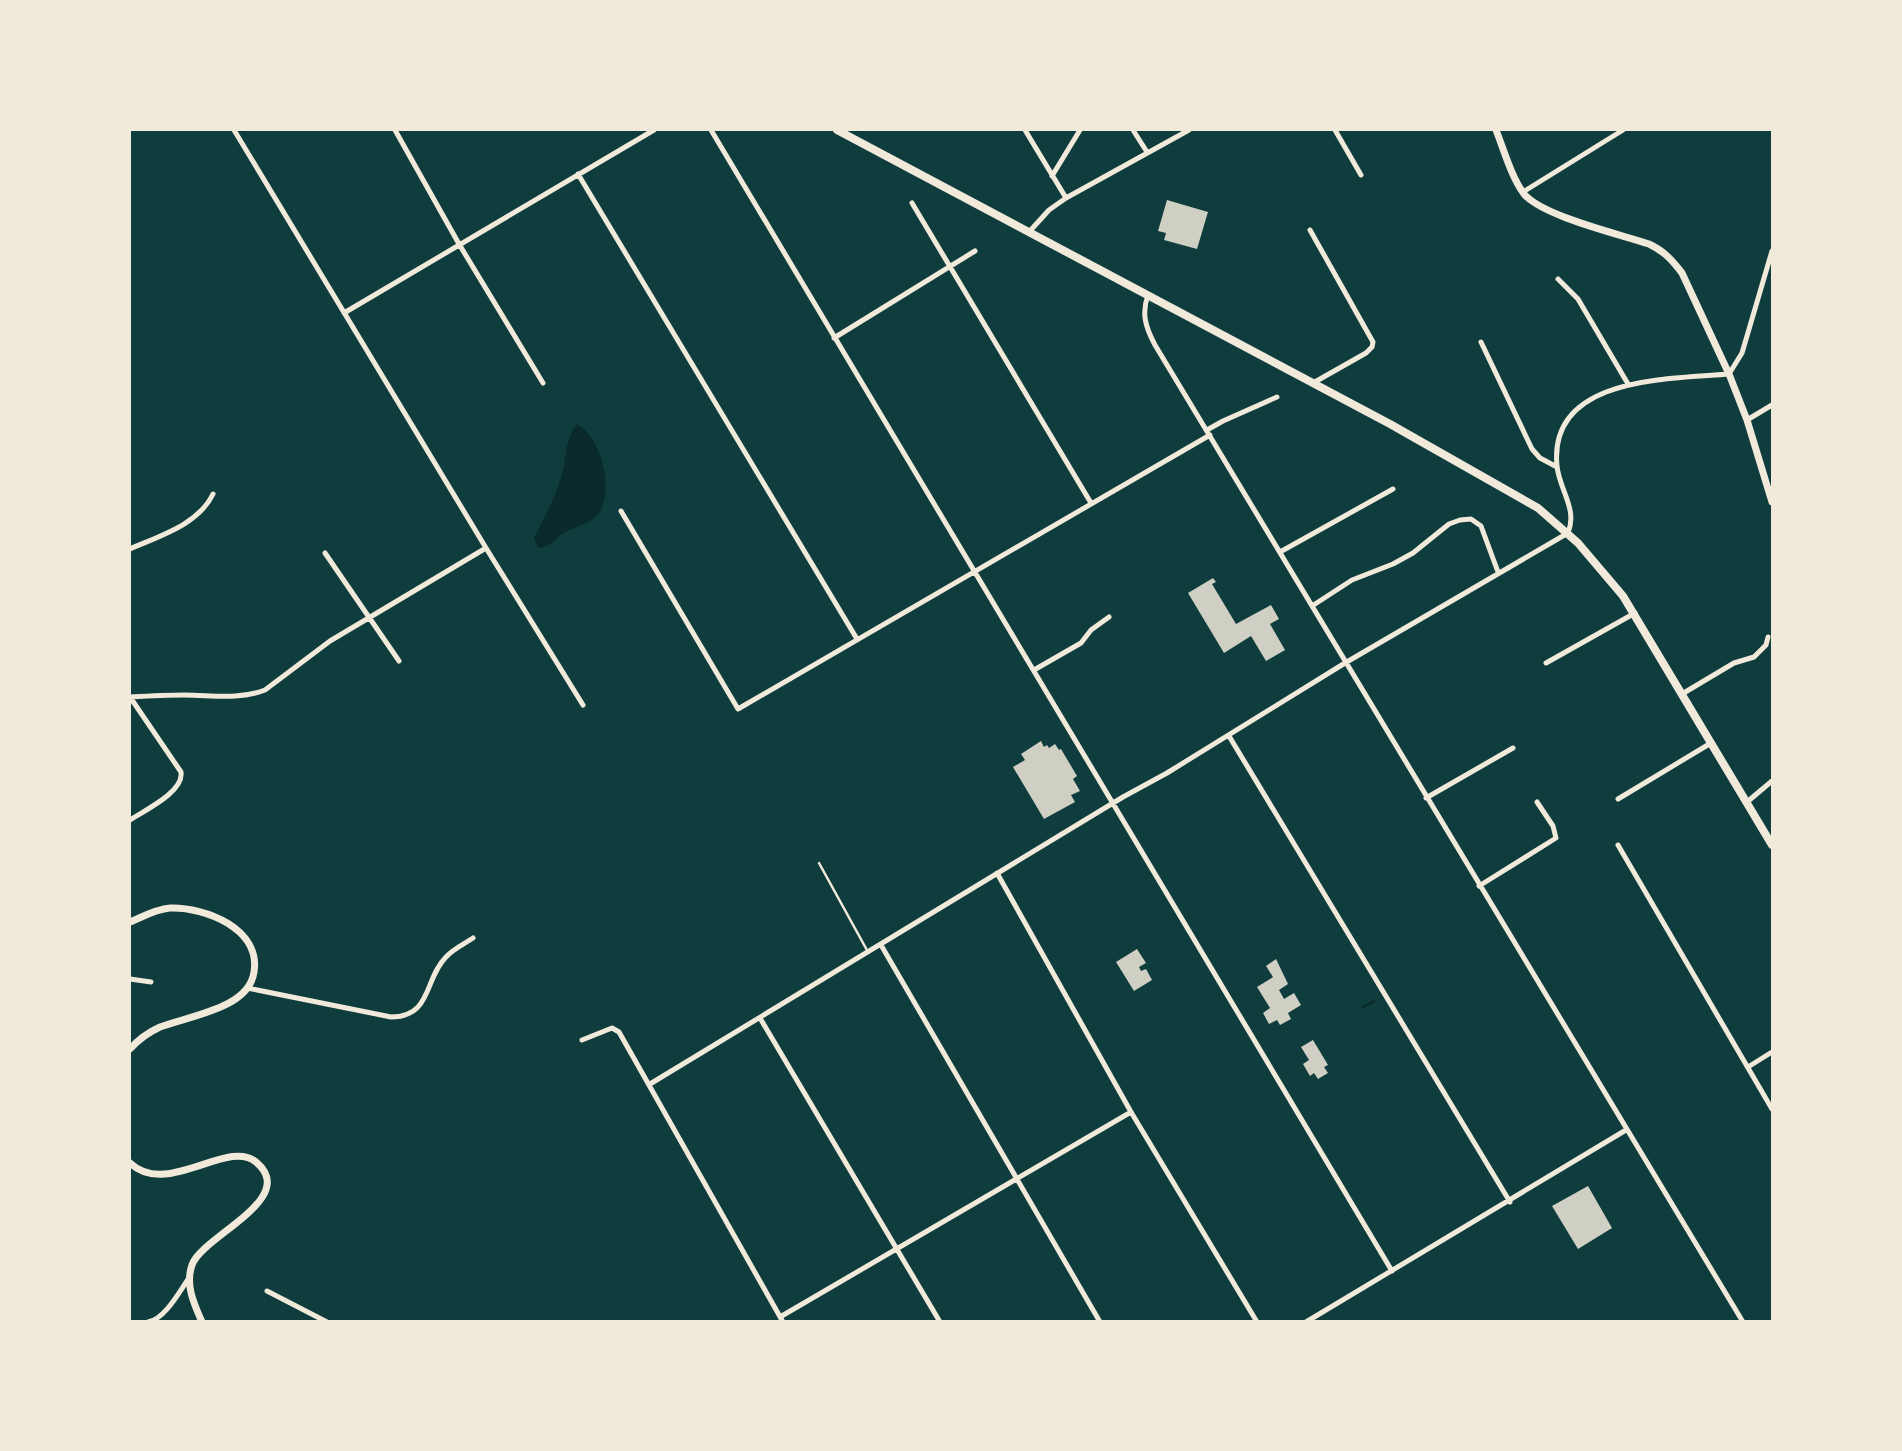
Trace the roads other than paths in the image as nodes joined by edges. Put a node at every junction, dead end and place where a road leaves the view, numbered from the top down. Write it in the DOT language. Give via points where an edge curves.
graph roads {
  1 [pos="234,130"];
  2 [pos="394,130"];
  3 [pos="653,130"];
  4 [pos="711,130"];
  5 [pos="838,130"];
  6 [pos="1025,130"];
  7 [pos="1080,130"];
  8 [pos="1133,130"];
  9 [pos="1189,130"];
  10 [pos="1335,130"];
  11 [pos="1496,130"];
  12 [pos="1623,130"];
  13 [pos="1147,152"];
  14 [pos="578,174"];
  15 [pos="1361,175"];
  16 [pos="1052,176"];
  17 [pos="1523,192"];
  18 [pos="1066,198"];
  19 [pos="912,203"];
  20 [pos="1310,230"];
  21 [pos="1029,232"];
  22 [pos="459,244"];
  23 [pos="975,251"];
  24 [pos="1773,251"];
  25 [pos="950,267"];
  26 [pos="1558,279"];
  27 [pos="1148,295"];
  28 [pos="344,313"];
  29 [pos="834,338"];
  30 [pos="1481,342"];
  31 [pos="1729,374"];
  32 [pos="543,383"];
  33 [pos="1312,384"];
  34 [pos="1628,384"];
  35 [pos="1277,397"];
  36 [pos="1773,405"];
  37 [pos="1747,420"];
  38 [pos="1208,432"];
  39 [pos="1557,467"];
  40 [pos="1393,489"];
  41 [pos="213,494"];
  42 [pos="1773,502"];
  43 [pos="1091,503"];
  44 [pos="621,510"];
  45 [pos="1568,533"];
  46 [pos="486,548"];
  47 [pos="130,549"];
  48 [pos="1280,552"];
  49 [pos="325,553"];
  50 [pos="974,570"];
  51 [pos="1498,572"];
  52 [pos="1312,606"];
  53 [pos="1635,613"];
  54 [pos="368,617"];
  55 [pos="1109,617"];
  56 [pos="1768,637"];
  57 [pos="857,639"];
  58 [pos="400,661"];
  59 [pos="1345,663"];
  60 [pos="1546,663"];
  61 [pos="1034,670"];
  62 [pos="1682,694"];
  63 [pos="130,697"];
  64 [pos="583,705"];
  65 [pos="1229,736"];
  66 [pos="1711,743"];
  67 [pos="1513,748"];
  68 [pos="1773,781"];
  69 [pos="1426,798"];
  70 [pos="1618,799"];
  71 [pos="1537,802"];
  72 [pos="1747,802"];
  73 [pos="1114,803"];
  74 [pos="130,820"];
  75 [pos="1618,845"];
  76 [pos="1773,845"];
  77 [pos="819,863"];
  78 [pos="997,873"];
  79 [pos="1479,886"];
  80 [pos="130,922"];
  81 [pos="473,938"];
  82 [pos="881,945"];
  83 [pos="869,953"];
  84 [pos="130,979"];
  85 [pos="151,982"];
  86 [pos="247,988"];
  87 [pos="761,1018"];
  88 [pos="582,1040"];
  89 [pos="130,1049"];
  90 [pos="1773,1052"];
  91 [pos="1748,1067"];
  92 [pos="650,1084"];
  93 [pos="1773,1109"];
  94 [pos="1131,1112"];
  95 [pos="1626,1130"];
  96 [pos="130,1163"];
  97 [pos="1017,1179"];
  98 [pos="1510,1202"];
  99 [pos="897,1249"];
  100 [pos="1392,1271"];
  101 [pos="189,1278"];
  102 [pos="267,1291"];
  103 [pos="781,1319"];
  104 [pos="148,1321"];
  105 [pos="202,1321"];
  106 [pos="327,1321"];
  107 [pos="940,1321"];
  108 [pos="1100,1321"];
  109 [pos="1257,1321"];
  110 [pos="1306,1321"];
  111 [pos="1743,1321"];
  1 -- 28 [label="street"];
  2 -- 22 [label="street"];
  3 -- 14 [label="street"];
  4 -- 29 [label="street"];
  5 -- 21 [label="main road"];
  6 -- 16 [label="street"];
  7 -- 16 [label="street"];
  8 -- 13 [label="street"];
  9 -- 13 [label="street"];
  10 -- 15 [label="street"];
  11 -- 17 [label="street"];
  12 -- 17 [label="street"];
  13 -- 18 [label="street"];
  14 -- 22 [label="street"];
  14 -- 57 [label="street"];
  16 -- 18 [label="street"];
  17 -- 31 [label="street" via="1550,213 1649,244 1672,259"];
  18 -- 21 [label="street"];
  19 -- 25 [label="street"];
  20 -- 33 [label="street" via="1373,342 1366,353"];
  21 -- 27 [label="main road"];
  22 -- 28 [label="street"];
  22 -- 32 [label="street"];
  23 -- 25 [label="street"];
  24 -- 31 [label="street" via="1742,353"];
  25 -- 29 [label="street"];
  25 -- 43 [label="street"];
  26 -- 34 [label="street" via="1578,299"];
  27 -- 33 [label="main road"];
  27 -- 38 [label="street" via="1144,306 1148,331"];
  28 -- 46 [label="street"];
  29 -- 50 [label="street"];
  30 -- 39 [label="street" via="1532,449"];
  31 -- 34 [label="street"];
  31 -- 37 [label="street"];
  33 -- 45 [label="main road" via="1508,489"];
  34 -- 39 [label="street" via="1591,398 1572,416 1559,442"];
  35 -- 38 [label="street"];
  36 -- 37 [label="street"];
  37 -- 42 [label="street"];
  38 -- 43 [label="street"];
  38 -- 48 [label="street"];
  39 -- 45 [label="street" via="1572,514"];
  40 -- 48 [label="street"];
  41 -- 47 [label="street" via="189,520"];
  43 -- 50 [label="street"];
  44 -- 57 [label="street" via="738,709"];
  45 -- 51 [label="street"];
  45 -- 53 [label="main road"];
  46 -- 54 [label="street"];
  46 -- 64 [label="street"];
  48 -- 52 [label="street"];
  49 -- 54 [label="street"];
  50 -- 57 [label="street"];
  50 -- 61 [label="street"];
  51 -- 52 [label="street" via="1480,526 1471,519 1460,520 1413,553 1352,580"];
  51 -- 59 [label="street"];
  52 -- 59 [label="street"];
  53 -- 60 [label="street"];
  53 -- 62 [label="main road"];
  54 -- 58 [label="street"];
  54 -- 63 [label="street" via="274,685 253,695"];
  55 -- 61 [label="street" via="1081,643"];
  56 -- 62 [label="street" via="1754,657 1734,663"];
  59 -- 65 [label="street"];
  59 -- 69 [label="street"];
  61 -- 73 [label="street"];
  62 -- 66 [label="main road"];
  63 -- 74 [label="street" via="182,777 171,793"];
  65 -- 73 [label="street"];
  65 -- 98 [label="street"];
  66 -- 70 [label="street"];
  66 -- 72 [label="main road"];
  67 -- 69 [label="street"];
  68 -- 72 [label="street"];
  69 -- 79 [label="street"];
  71 -- 79 [label="street" via="1556,838"];
  72 -- 76 [label="main road"];
  73 -- 78 [label="street"];
  73 -- 100 [label="street"];
  75 -- 91 [label="street"];
  77 -- 83 [label="lane"];
  78 -- 82 [label="street"];
  78 -- 94 [label="street"];
  79 -- 95 [label="street"];
  80 -- 86 [label="street" via="170,908 222,920 249,943 254,972"];
  81 -- 86 [label="street" via="447,956 422,1004 402,1017"];
  82 -- 83 [label="street"];
  82 -- 97 [label="street"];
  83 -- 87 [label="street"];
  84 -- 85 [label="street"];
  86 -- 89 [label="street" via="219,1007 157,1028"];
  87 -- 92 [label="street"];
  87 -- 99 [label="street"];
  88 -- 92 [label="street" via="612,1028 619,1032"];
  90 -- 91 [label="street"];
  91 -- 93 [label="street"];
  92 -- 103 [label="street"];
  94 -- 97 [label="street"];
  94 -- 109 [label="street"];
  95 -- 98 [label="street"];
  95 -- 111 [label="street"];
  96 -- 101 [label="street" via="156,1175 236,1157 252,1159 263,1170 267,1185 258,1205 200,1251"];
  97 -- 99 [label="street"];
  97 -- 108 [label="street"];
  98 -- 100 [label="street"];
  99 -- 103 [label="street"];
  99 -- 107 [label="street"];
  100 -- 110 [label="street"];
  101 -- 104 [label="street" via="161,1313"];
  101 -- 105 [label="street"];
  102 -- 106 [label="street"];
}
